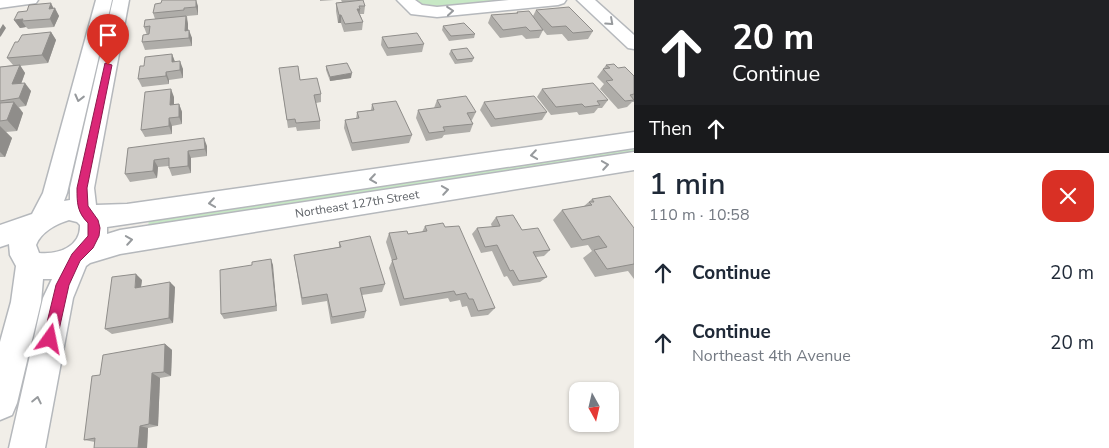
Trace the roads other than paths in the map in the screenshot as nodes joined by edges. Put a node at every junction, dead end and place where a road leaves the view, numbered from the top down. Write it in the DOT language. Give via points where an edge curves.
graph roads {
  1 [pos="30,0"];
  2 [pos="104,0"];
  3 [pos="121,0"];
  4 [pos="404,0"];
  5 [pos="558,0"];
  6 [pos="585,0"];
  7 [pos="0,2"];
  8 [pos="106,29"];
  9 [pos="634,44"];
  10 [pos="634,140"];
  11 [pos="634,161"];
  12 [pos="86,214"];
  13 [pos="38,222"];
  14 [pos="0,236"];
  15 [pos="79,255"];
  16 [pos="18,260"];
  17 [pos="0,404"];
  18 [pos="27,448"];
  1 -- 7 [label="street"];
  2 -- 8 [label="street"];
  3 -- 8 [label="street"];
  4 -- 5 [label="street, one-way" via="417,10 437,12"];
  6 -- 9 [label="street, one-way"];
  8 -- 12 [label="street" via="82,188"];
  8 -- 13 [label="street, one-way" via="55,193"];
  10 -- 12 [label="street, Northeast 127th Street, one-way" via="127,215 102,217"];
  15 -- 11 [label="street, Northeast 127th Street, one-way" via="120,242"];
  12 -- 13 [label="street, Northeast 127th Street" via="77,210 60,211"];
  12 -- 15 [label="street" via="93,220 93,236"];
  13 -- 14 [label="street"];
  13 -- 16 [label="street" via="23,243"];
  15 -- 16 [label="street, Northeast 127th Street" via="67,263 46,268"];
  18 -- 15 [label="street, one-way" via="58,298"];
  16 -- 17 [label="street" via="26,302"];
}
